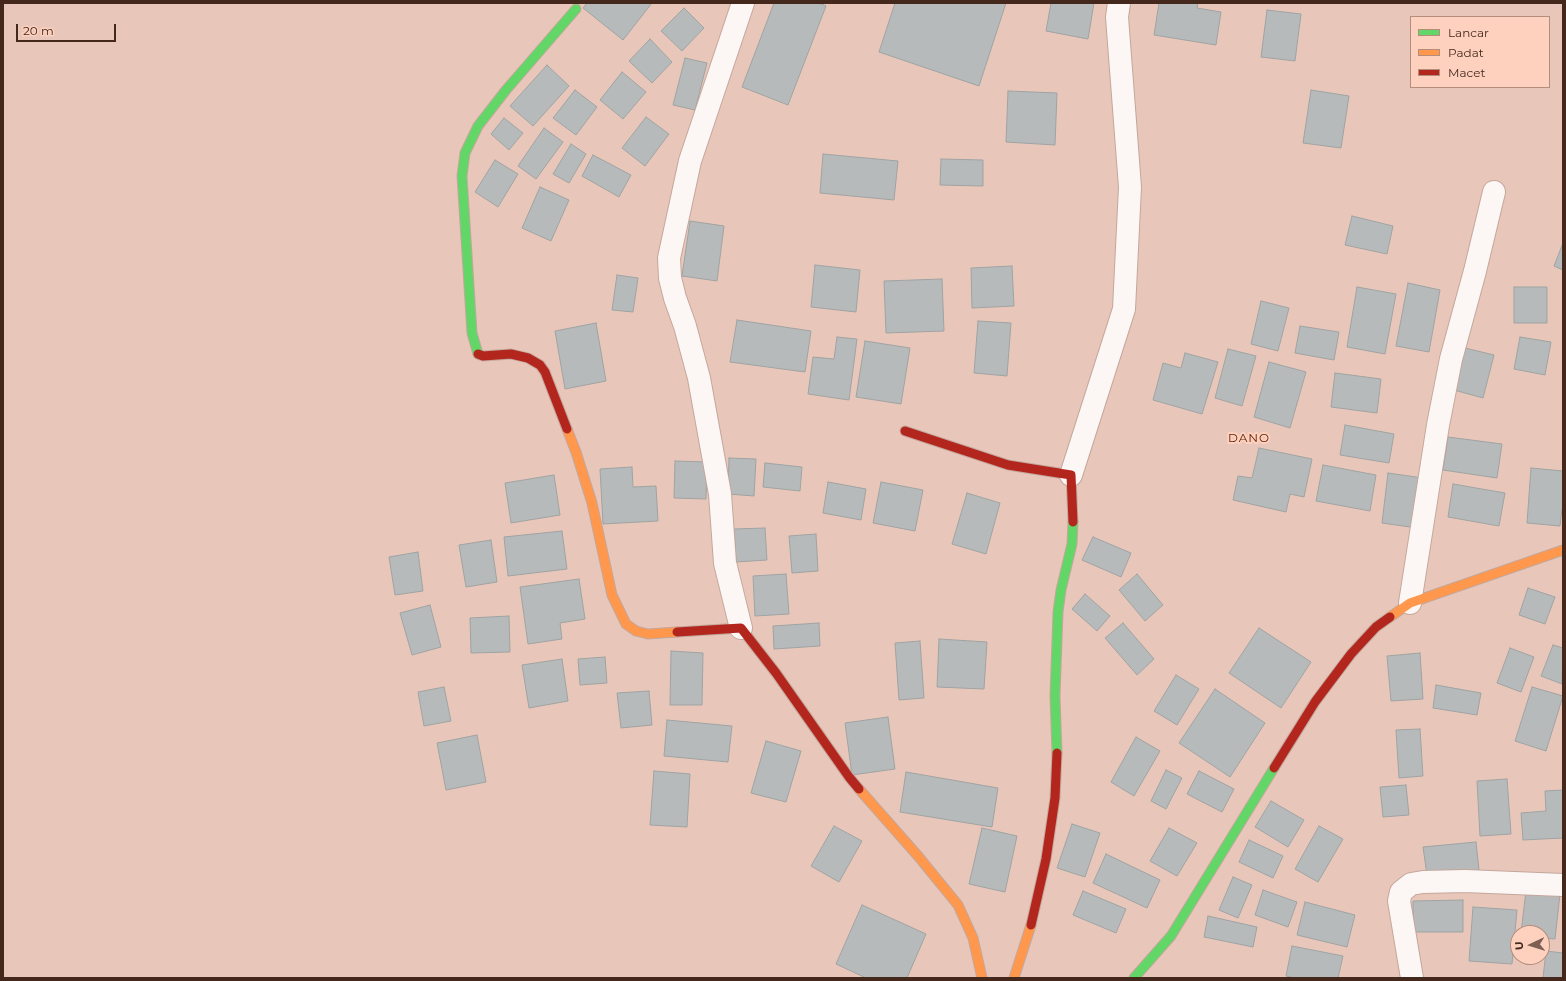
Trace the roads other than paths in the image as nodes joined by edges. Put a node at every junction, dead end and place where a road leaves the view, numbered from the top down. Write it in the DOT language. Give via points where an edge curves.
graph roads {
  1 [pos="743,3"];
  2 [pos="1119,3"];
  3 [pos="576,9"];
  4 [pos="1494,192"];
  5 [pos="906,431"];
  6 [pos="1072,474"];
  7 [pos="1563,550"];
  8 [pos="1410,603"];
  9 [pos="741,628"];
  10 [pos="1563,884"];
  11 [pos="982,978"];
  12 [pos="1014,978"];
  13 [pos="1134,978"];
  14 [pos="1412,978"];
  1 -- 9 [label="street" via="690,161 669,258 675,298 700,378 720,494 725,563"];
  2 -- 6 [label="street" via="1117,17 1130,188 1124,309"];
  3 -- 9 [label="street" via="478,126 465,153 462,176 474,345 477,353 483,356 511,354 528,358 546,372 590,495 612,595 626,624 636,631 648,634"];
  4 -- 8 [label="street" via="1451,359"];
  5 -- 6 [label="street" via="1008,465"];
  6 -- 12 [label="street" via="1072,544 1058,612 1055,798 1046,860 1031,925"];
  7 -- 8 [label="street"];
  8 -- 13 [label="street" via="1376,627 1351,654 1320,696 1171,936"];
  9 -- 11 [label="street" via="776,673 849,778 958,906 972,938"];
  10 -- 14 [label="street" via="1465,881 1411,884 1400,892 1400,901"];
}
